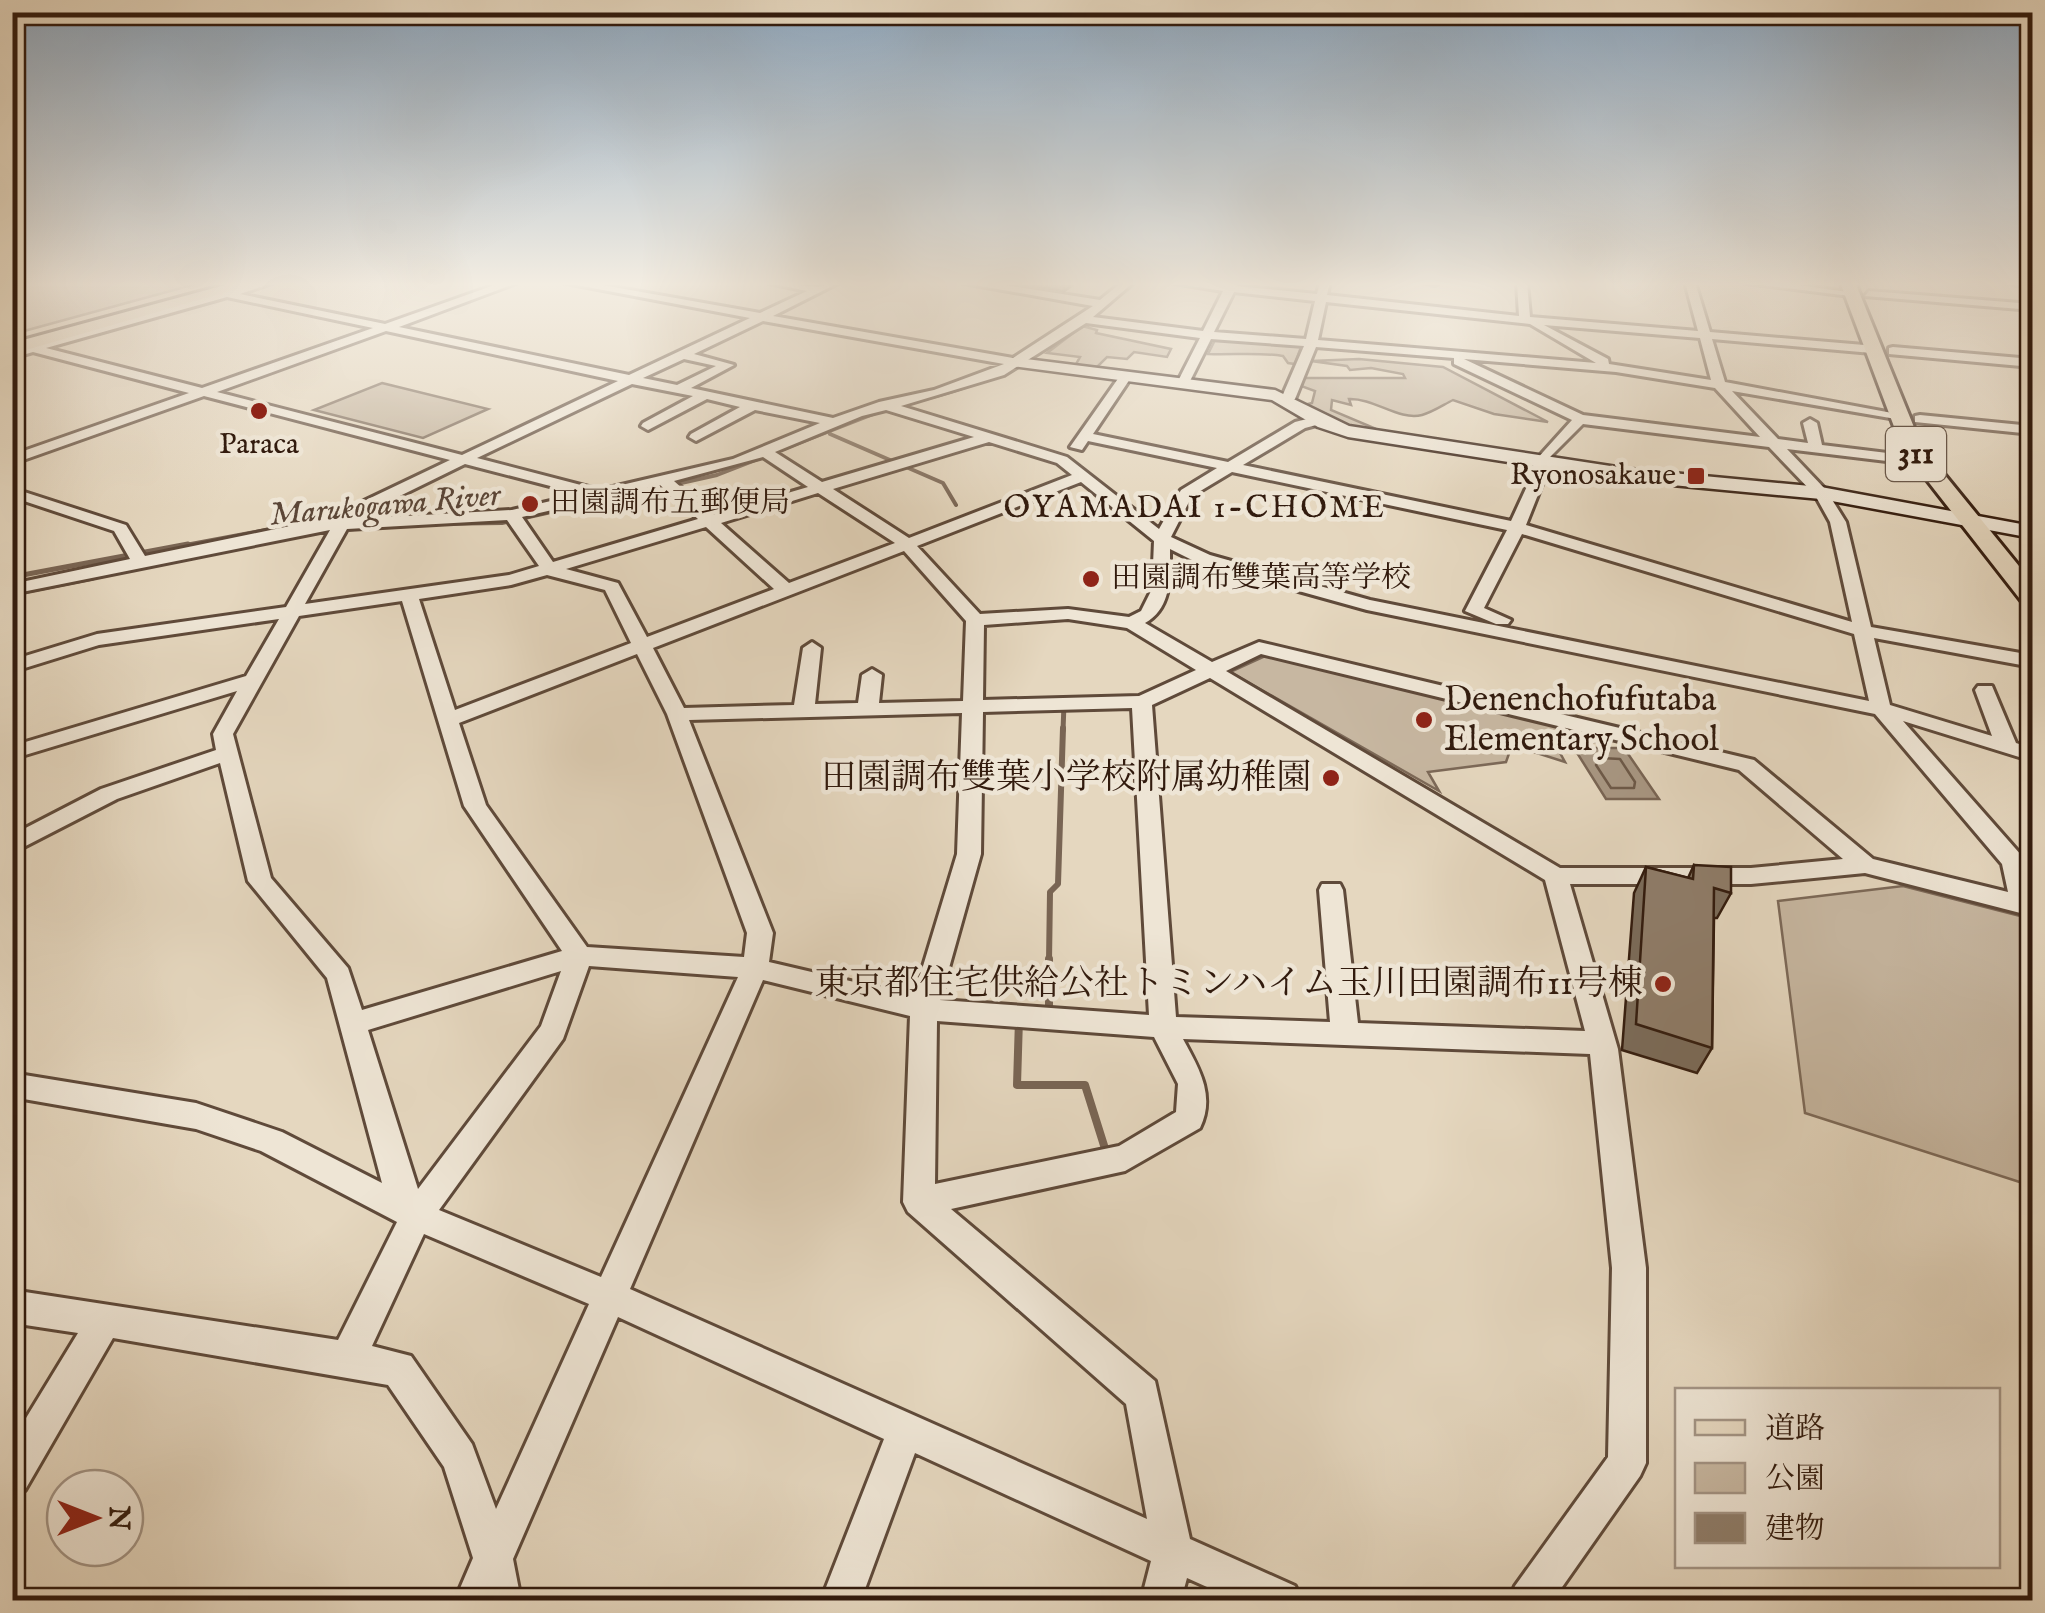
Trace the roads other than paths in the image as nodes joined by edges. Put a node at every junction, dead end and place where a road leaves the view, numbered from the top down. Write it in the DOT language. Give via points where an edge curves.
graph roads {
  1 [pos="68,357"];
  2 [pos="302,357"];
  3 [pos="525,357"];
  4 [pos="677,357"];
  5 [pos="692,357"];
  6 [pos="991,357"];
  7 [pos="1033,357"];
  8 [pos="1197,357"];
  9 [pos="1305,357"];
  10 [pos="1459,357"];
  11 [pos="1518,357"];
  12 [pos="1596,357"];
  13 [pos="1712,357"];
  14 [pos="1884,357"];
  15 [pos="1886,357"];
  16 [pos="1966,357"];
  17 [pos="1024,363"];
  18 [pos="2032,363"];
  19 [pos="1616,368"];
  20 [pos="1126,376"];
  21 [pos="630,379"];
  22 [pos="1183,383"];
  23 [pos="1719,386"];
  24 [pos="680,389"];
  25 [pos="205,392"];
  26 [pos="705,394"];
  27 [pos="1288,399"];
  28 [pos="753,405"];
  29 [pos="884,405"];
  30 [pos="1896,415"];
  31 [pos="1580,419"];
  32 [pos="1920,419"];
  33 [pos="1315,421"];
  34 [pos="1810,423"];
  35 [pos="648,426"];
  36 [pos="2032,430"];
  37 [pos="836,431"];
  38 [pos="696,436"];
  39 [pos="1085,436"];
  40 [pos="991,438"];
  41 [pos="1774,442"];
  42 [pos="1816,448"];
  43 [pos="772,455"];
  44 [pos="463,459"];
  45 [pos="12,460"];
  46 [pos="1062,460"];
  47 [pos="1542,461"];
  48 [pos="1920,461"];
  49 [pos="1233,467"];
  50 [pos="1084,476"];
  51 [pos="1640,476"];
  52 [pos="670,486"];
  53 [pos="824,488"];
  54 [pos="12,492"];
  55 [pos="1821,493"];
  56 [pos="602,496"];
  57 [pos="1968,519"];
  58 [pos="515,521"];
  59 [pos="708,522"];
  60 [pos="1516,527"];
  61 [pos="2001,528"];
  62 [pos="336,529"];
  63 [pos="2032,532"];
  64 [pos="1162,539"];
  65 [pos="906,543"];
  66 [pos="138,559"];
  67 [pos="2032,564"];
  68 [pos="550,570"];
  69 [pos="12,589"];
  70 [pos="786,589"];
  71 [pos="410,594"];
  72 [pos="2032,598"];
  73 [pos="291,610"];
  74 [pos="975,620"];
  75 [pos="1132,622"];
  76 [pos="1864,630"];
  77 [pos="644,644"];
  78 [pos="1569,646"];
  79 [pos="812,648"];
  80 [pos="2032,661"];
  81 [pos="12,666"];
  82 [pos="1212,671"];
  83 [pos="872,676"];
  84 [pos="253,680"];
  85 [pos="1985,690"];
  86 [pos="1142,702"];
  87 [pos="972,705"];
  88 [pos="868,707"];
  89 [pos="804,708"];
  90 [pos="1881,709"];
  91 [pos="677,714"];
  92 [pos="448,720"];
  93 [pos="2008,747"];
  94 [pos="228,752"];
  95 [pos="12,753"];
  96 [pos="2032,755"];
  97 [pos="12,845"];
  98 [pos="1865,865"];
  99 [pos="1556,876"];
  100 [pos="1331,890"];
  101 [pos="2027,906"];
  102 [pos="579,956"];
  103 [pos="755,968"];
  104 [pos="924,1009"];
  105 [pos="350,1024"];
  106 [pos="1163,1027"];
  107 [pos="1345,1033"];
  108 [pos="1602,1043"];
  109 [pos="12,1086"];
  110 [pos="919,1202"];
  111 [pos="416,1216"];
  112 [pos="611,1298"];
  113 [pos="12,1306"];
  114 [pos="105,1320"];
  115 [pos="347,1360"];
  116 [pos="905,1431"];
  117 [pos="12,1476"];
  118 [pos="1174,1552"];
  119 [pos="492,1558"];
  120 [pos="475,1600"];
  121 [pos="501,1600"];
  122 [pos="840,1600"];
  123 [pos="1161,1600"];
  124 [pos="1280,1600"];
  125 [pos="1529,1600"];
  1 -- 25 [label="street"];
  2 -- 25 [label="street"];
  3 -- 21 [label="street"];
  4 -- 21 [label="street"];
  5 -- 24 [label="street" via="728,365"];
  6 -- 17 [label="street"];
  7 -- 17 [label="street"];
  8 -- 22 [label="street"];
  9 -- 27 [label="street"];
  10 -- 31 [label="street"];
  11 -- 19 [label="street"];
  12 -- 19 [label="street"];
  13 -- 23 [label="street"];
  14 -- 30 [label="main road, 311"];
  15 -- 32 [label="main road, 311"];
  16 -- 18 [label="street"];
  17 -- 20 [label="street"];
  17 -- 29 [label="street"];
  19 -- 23 [label="street"];
  20 -- 22 [label="street"];
  20 -- 39 [label="street"];
  21 -- 24 [label="street"];
  21 -- 44 [label="street"];
  22 -- 27 [label="street"];
  23 -- 30 [label="street"];
  23 -- 41 [label="street"];
  24 -- 26 [label="street"];
  25 -- 44 [label="street"];
  25 -- 45 [label="street"];
  26 -- 28 [label="street"];
  26 -- 35 [label="street"];
  27 -- 33 [label="street"];
  28 -- 37 [label="street"];
  28 -- 38 [label="street"];
  29 -- 37 [label="street"];
  29 -- 40 [label="street"];
  30 -- 48 [label="main road, 311"];
  31 -- 41 [label="street"];
  31 -- 47 [label="street"];
  32 -- 36 [label="street"];
  32 -- 61 [label="main road, 311" via="1944,461"];
  33 -- 47 [label="street"];
  33 -- 49 [label="street"];
  34 -- 42 [label="street"];
  37 -- 43 [label="street"];
  39 -- 46 [label="street"];
  39 -- 49 [label="street"];
  40 -- 46 [label="street"];
  40 -- 53 [label="street"];
  41 -- 42 [label="street"];
  41 -- 55 [label="street"];
  42 -- 48 [label="street"];
  43 -- 52 [label="street"];
  43 -- 53 [label="street"];
  44 -- 56 [label="street"];
  44 -- 62 [label="street" via="347,515"];
  46 -- 50 [label="street"];
  47 -- 51 [label="street"];
  48 -- 57 [label="main road, 311"];
  49 -- 60 [label="street"];
  49 -- 64 [label="street" via="1186,493"];
  50 -- 64 [label="street"];
  50 -- 65 [label="street"];
  51 -- 55 [label="street"];
  51 -- 60 [label="street" via="1540,472"];
  52 -- 56 [label="street"];
  52 -- 58 [label="street"];
  52 -- 59 [label="street"];
  53 -- 59 [label="street"];
  53 -- 65 [label="street"];
  54 -- 66 [label="street" via="120,528"];
  55 -- 57 [label="street"];
  55 -- 76 [label="street" via="1838,522"];
  56 -- 58 [label="street"];
  57 -- 61 [label="street"];
  57 -- 72 [label="main road, 311"];
  58 -- 62 [label="street"];
  58 -- 68 [label="street"];
  59 -- 68 [label="street"];
  59 -- 70 [label="street"];
  60 -- 76 [label="street"];
  60 -- 78 [label="street" via="1474,612"];
  61 -- 63 [label="street"];
  61 -- 67 [label="main road, 311"];
  62 -- 66 [label="street"];
  62 -- 73 [label="street"];
  64 -- 75 [label="street" via="1161,589 1148,614"];
  64 -- 78 [label="street" via="1204,559 1367,606"];
  65 -- 70 [label="street"];
  65 -- 74 [label="street"];
  66 -- 69 [label="street"];
  68 -- 71 [label="street"];
  68 -- 77 [label="street" via="612,587"];
  70 -- 77 [label="street"];
  71 -- 73 [label="street"];
  71 -- 92 [label="street"];
  73 -- 81 [label="street" via="97,640"];
  73 -- 84 [label="street"];
  74 -- 75 [label="street" via="1068,614"];
  74 -- 87 [label="street"];
  75 -- 82 [label="street"];
  76 -- 80 [label="street"];
  76 -- 90 [label="street"];
  77 -- 91 [label="street"];
  77 -- 92 [label="street"];
  78 -- 90 [label="street"];
  79 -- 89 [label="street"];
  82 -- 86 [label="street"];
  82 -- 98 [label="street" via="1259,648 1746,766"];
  82 -- 99 [label="street"];
  83 -- 88 [label="street"];
  84 -- 94 [label="street" via="223,734"];
  84 -- 95 [label="street"];
  85 -- 93 [label="street"];
  86 -- 87 [label="street"];
  86 -- 106 [label="street"];
  87 -- 88 [label="street"];
  87 -- 104 [label="street" via="970,854"];
  88 -- 89 [label="street"];
  89 -- 91 [label="street"];
  90 -- 93 [label="street"];
  90 -- 101 [label="street" via="2014,862"];
  91 -- 103 [label="street" via="760,934"];
  92 -- 102 [label="street" via="476,806"];
  93 -- 96 [label="street"];
  94 -- 97 [label="street" via="109,794"];
  94 -- 105 [label="street" via="260,882 339,975"];
  98 -- 99 [label="street" via="1751,876"];
  98 -- 101 [label="street"];
  99 -- 108 [label="street"];
  100 -- 107 [label="street"];
  102 -- 103 [label="street"];
  102 -- 105 [label="street"];
  102 -- 111 [label="street" via="553,1031"];
  103 -- 104 [label="street"];
  103 -- 112 [label="street"];
  104 -- 106 [label="street"];
  104 -- 110 [label="street"];
  105 -- 111 [label="street" via="397,1182"];
  106 -- 107 [label="street"];
  106 -- 110 [label="street" via="1192,1084 1190,1119 1125,1158"];
  107 -- 108 [label="street"];
  108 -- 125 [label="street" via="1629,1268 1627,1463"];
  109 -- 111 [label="street" via="196,1116 270,1141"];
  110 -- 118 [label="street" via="1142,1394"];
  111 -- 112 [label="street"];
  111 -- 115 [label="street"];
  112 -- 116 [label="street"];
  112 -- 119 [label="street"];
  113 -- 114 [label="street"];
  114 -- 115 [label="street"];
  114 -- 117 [label="street"];
  115 -- 119 [label="street" via="398,1370 459,1457"];
  116 -- 118 [label="street"];
  116 -- 122 [label="street"];
  118 -- 123 [label="street"];
  118 -- 124 [label="street"];
  119 -- 120 [label="street"];
  119 -- 121 [label="street"];
}
